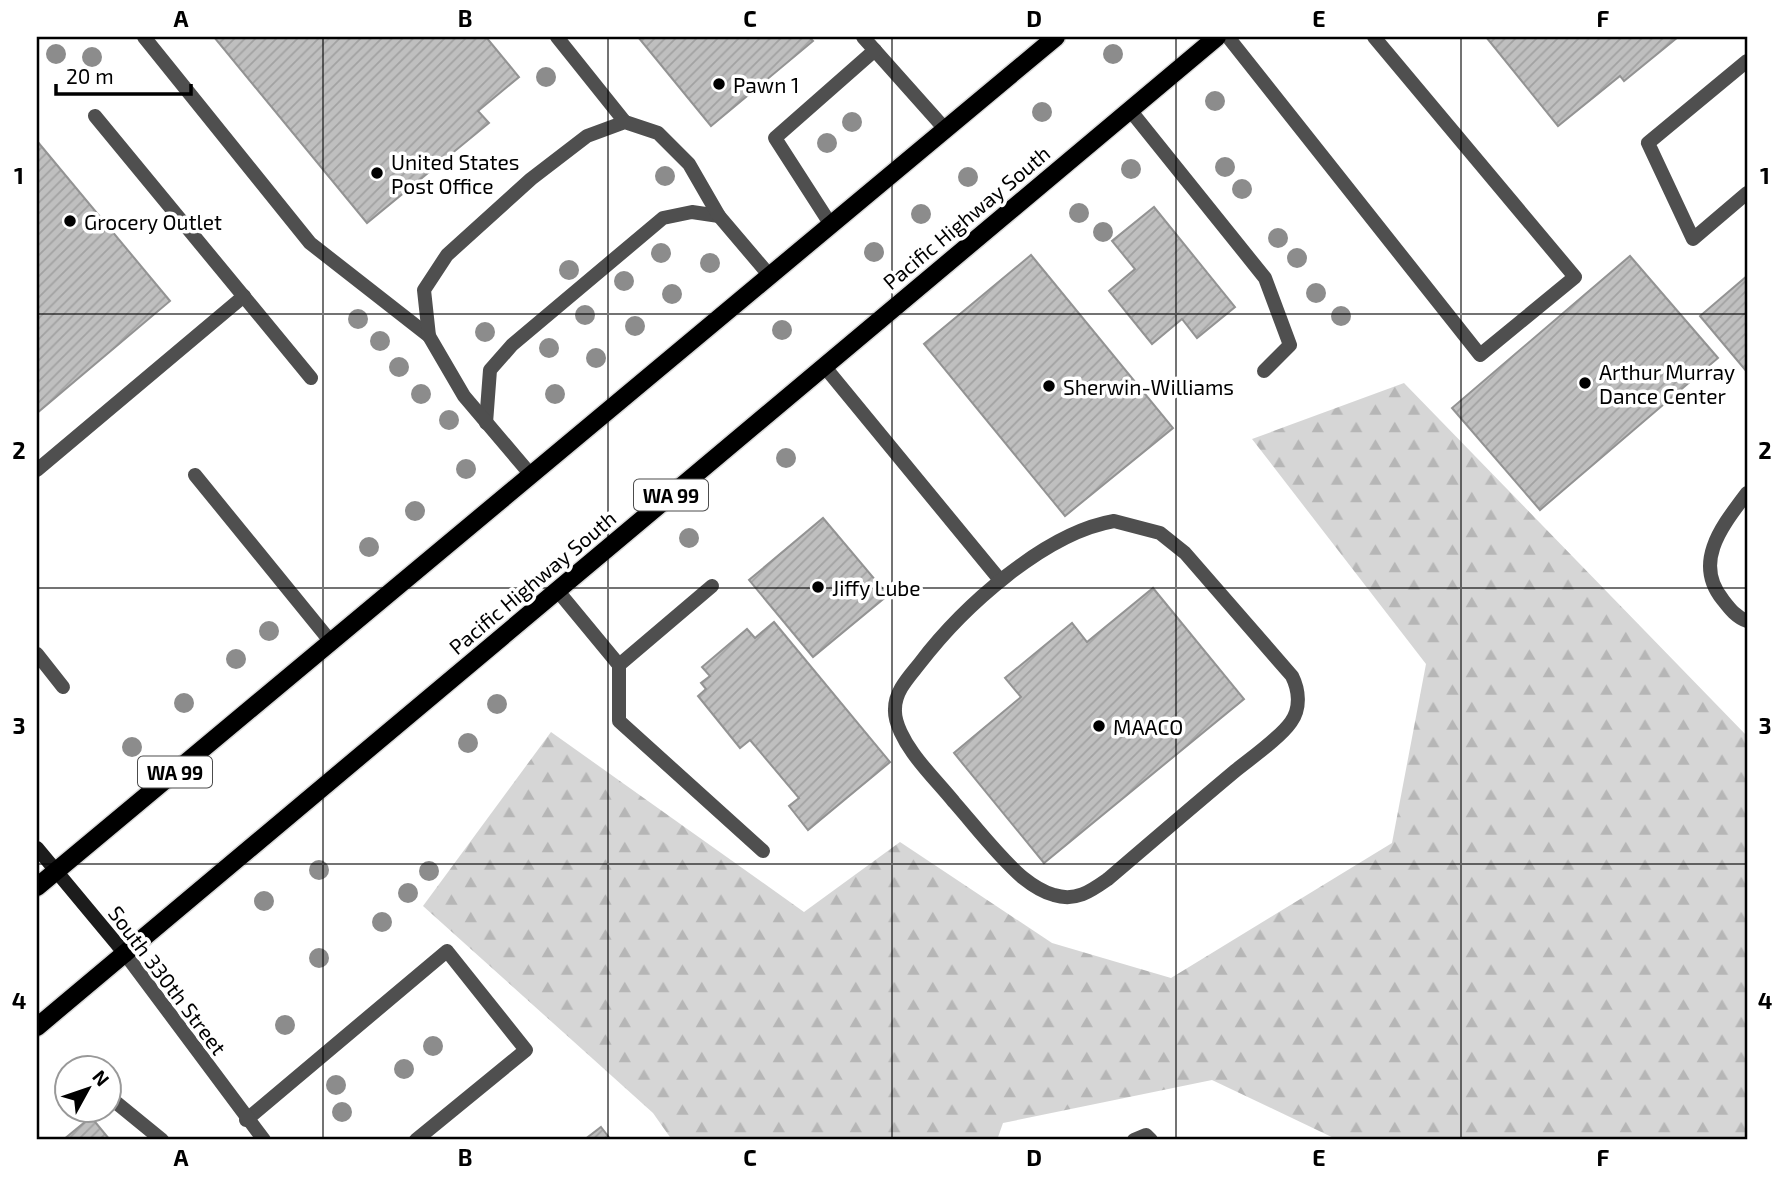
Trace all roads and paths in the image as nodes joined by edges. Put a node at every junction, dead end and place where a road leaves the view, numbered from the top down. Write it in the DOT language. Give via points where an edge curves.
graph roads {
  1 [pos="144,37"];
  2 [pos="557,37"];
  3 [pos="863,37"];
  4 [pos="1056,37"];
  5 [pos="1217,37"];
  6 [pos="1228,37"];
  7 [pos="1374,37"];
  8 [pos="875,50"];
  9 [pos="1747,61"];
  10 [pos="1130,110"];
  11 [pos="95,116"];
  12 [pos="625,122"];
  13 [pos="945,130"];
  14 [pos="1747,193"];
  15 [pos="719,216"];
  16 [pos="831,225"];
  17 [pos="770,276"];
  18 [pos="244,296"];
  19 [pos="429,336"];
  20 [pos="824,366"];
  21 [pos="1264,370"];
  22 [pos="311,379"];
  23 [pos="486,423"];
  24 [pos="37,470"];
  25 [pos="195,475"];
  26 [pos="531,475"];
  27 [pos="1747,493"];
  28 [pos="1000,580"];
  29 [pos="712,586"];
  30 [pos="557,590"];
  31 [pos="1747,621"];
  32 [pos="331,642"];
  33 [pos="37,654"];
  34 [pos="619,665"];
  35 [pos="63,687"];
  36 [pos="37,848"];
  37 [pos="764,852"];
  38 [pos="55,871"];
  39 [pos="37,887"];
  40 [pos="126,955"];
  41 [pos="37,1027"];
  42 [pos="122,1107"];
  43 [pos="246,1120"];
  44 [pos="162,1140"];
  45 [pos="264,1140"];
  46 [pos="416,1140"];
  47 [pos="1134,1140"];
  48 [pos="1151,1140"];
  1 -- 19 [label="street" via="310,243"];
  2 -- 12 [label="street"];
  3 -- 8 [label="street"];
  4 -- 13 [label="main road, WA 99"];
  5 -- 10 [label="main road, Pacific Highway South / WA 99"];
  6 -- 7 [label="street" via="1480,355 1575,277"];
  8 -- 13 [label="street"];
  8 -- 16 [label="street" via="775,138"];
  9 -- 14 [label="street" via="1648,144 1693,239"];
  10 -- 20 [label="main road, Pacific Highway South / WA 99"];
  10 -- 21 [label="street" via="1265,278 1290,345"];
  11 -- 18 [label="street"];
  12 -- 15 [label="street" via="658,133 689,164"];
  12 -- 19 [label="street" via="587,136 531,179 447,255 424,290"];
  13 -- 16 [label="main road, WA 99"];
  15 -- 17 [label="street"];
  15 -- 23 [label="street" via="692,212 663,218 512,345 490,370"];
  16 -- 17 [label="main road, WA 99"];
  17 -- 26 [label="main road, WA 99"];
  18 -- 22 [label="street"];
  18 -- 24 [label="street"];
  19 -- 23 [label="street" via="464,396"];
  20 -- 28 [label="street"];
  20 -- 30 [label="main road, Pacific Highway South / WA 99"];
  23 -- 26 [label="street"];
  25 -- 32 [label="street"];
  26 -- 32 [label="main road, WA 99"];
  27 -- 31 [label="street" via="1710,552 1711,582 1738,618"];
  28 -- 28 [label="street" via="1091,525 1114,521 1160,533 1214,583 1297,687 1291,723 1108,879 1080,896 1055,895 1035,888 1021,876 913,753 894,711 904,685 924,657"];
  29 -- 34 [label="street"];
  30 -- 34 [label="street"];
  30 -- 40 [label="main road, Pacific Highway South / WA 99"];
  32 -- 38 [label="main road, WA 99"];
  33 -- 35 [label="street"];
  34 -- 37 [label="street" via="618,721"];
  36 -- 38 [label="street, South 330th Street"];
  38 -- 39 [label="main road, WA 99"];
  38 -- 40 [label="street, South 330th Street"];
  40 -- 41 [label="main road, Pacific Highway South / WA 99"];
  40 -- 43 [label="street, South 330th Street"];
  42 -- 44 [label="street"];
  43 -- 45 [label="street, South 330th Street"];
  43 -- 46 [label="street" via="447,951 526,1050"];
  47 -- 48 [label="street" via="1146,1135"];
}
